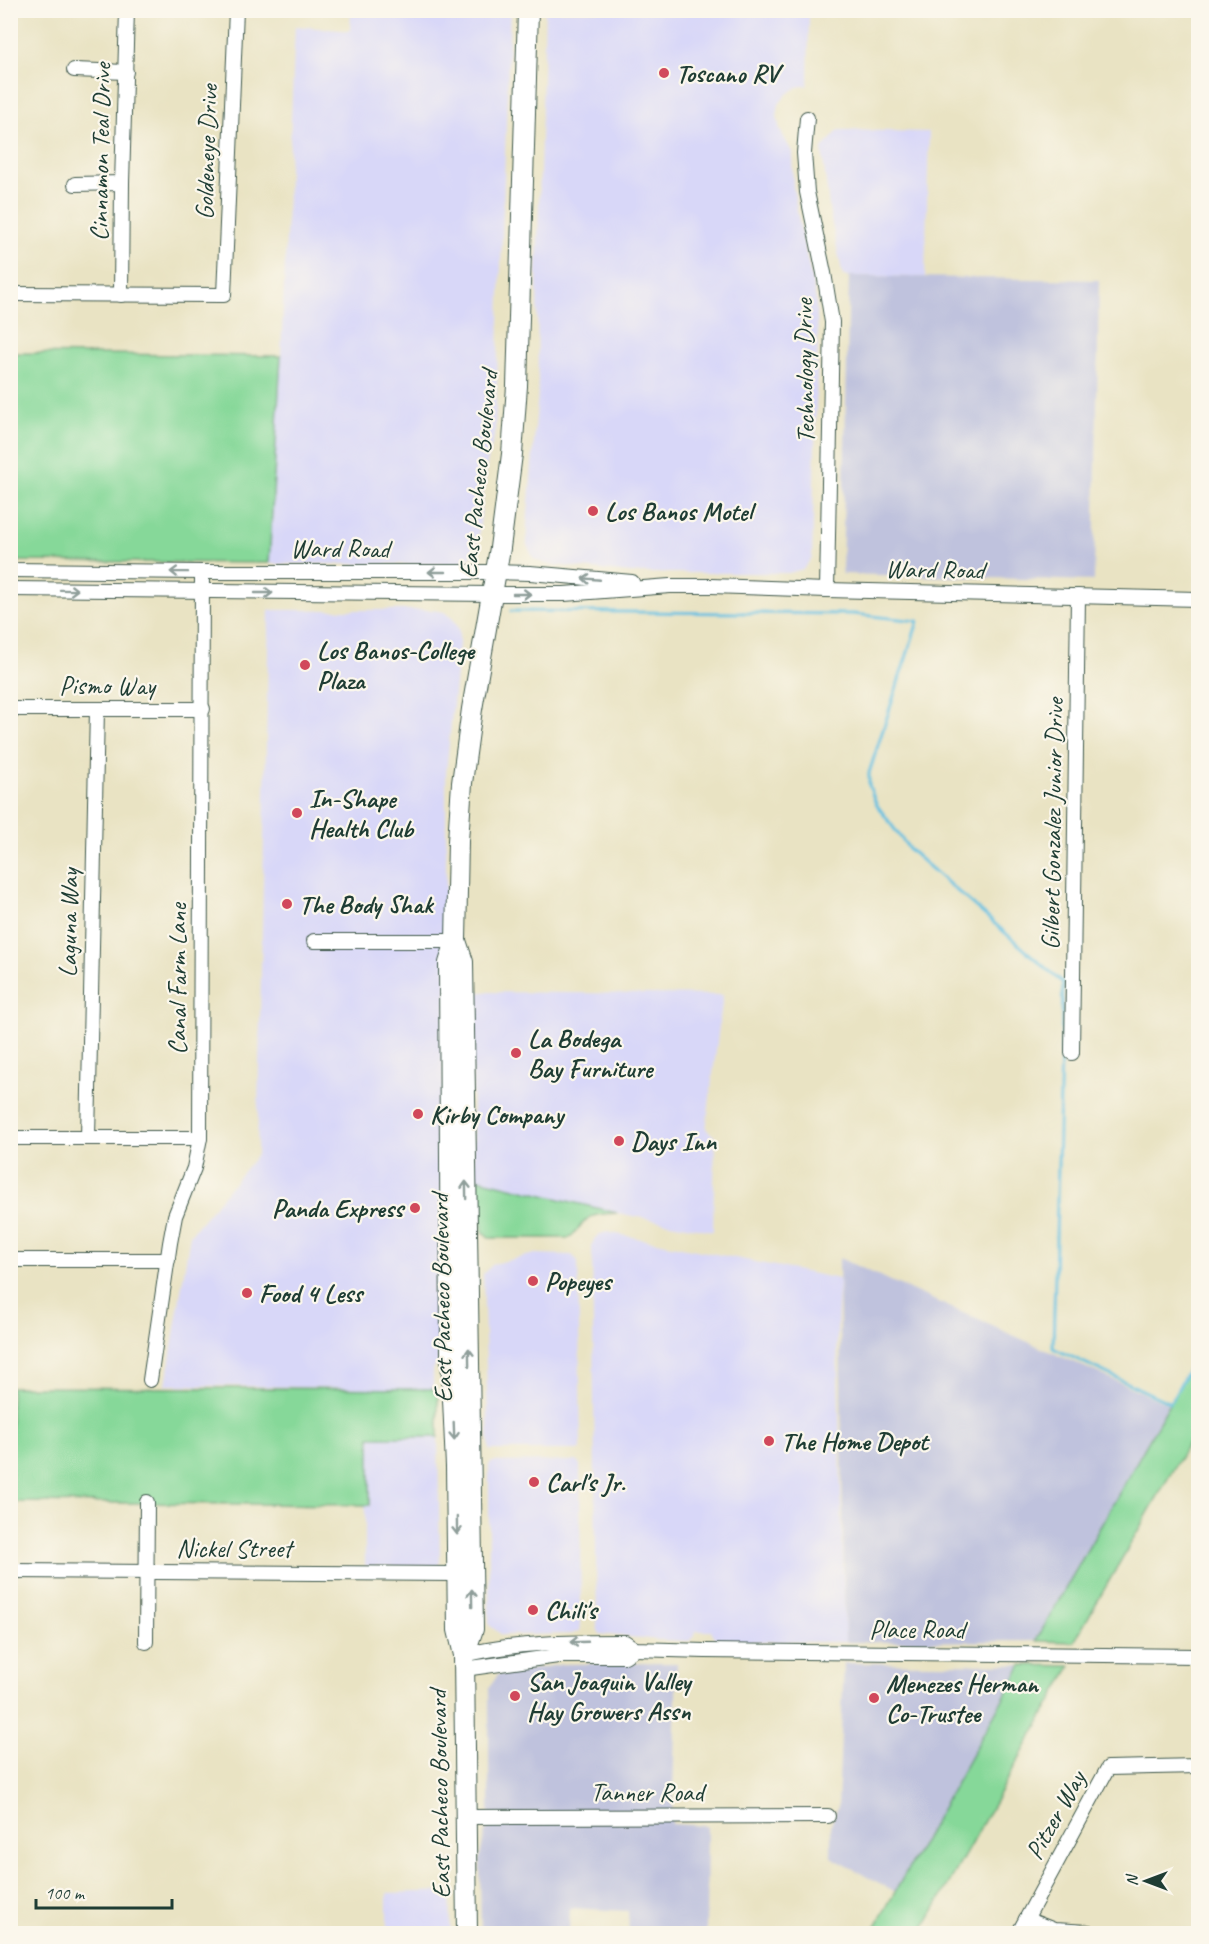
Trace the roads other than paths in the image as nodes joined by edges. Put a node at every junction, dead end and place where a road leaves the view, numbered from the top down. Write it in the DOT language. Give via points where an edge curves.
graph roads {
  1 [pos="127,10"];
  2 [pos="236,10"];
  3 [pos="528,10"];
  4 [pos="74,69"];
  5 [pos="126,72"];
  6 [pos="807,118"];
  7 [pos="122,183"];
  8 [pos="75,184"];
  9 [pos="10,294"];
  10 [pos="121,296"];
  11 [pos="10,570"];
  12 [pos="202,572"];
  13 [pos="496,572"];
  14 [pos="670,586"];
  15 [pos="10,589"];
  16 [pos="827,590"];
  17 [pos="202,592"];
  18 [pos="492,594"];
  19 [pos="1078,596"];
  20 [pos="1198,598"];
  21 [pos="10,709"];
  22 [pos="97,709"];
  23 [pos="203,709"];
  24 [pos="314,940"];
  25 [pos="456,940"];
  26 [pos="1072,1053"];
  27 [pos="10,1138"];
  28 [pos="88,1138"];
  29 [pos="200,1138"];
  30 [pos="10,1260"];
  31 [pos="168,1260"];
  32 [pos="150,1380"];
  33 [pos="147,1502"];
  34 [pos="10,1571"];
  35 [pos="146,1572"];
  36 [pos="457,1574"];
  37 [pos="146,1642"];
  38 [pos="1198,1656"];
  39 [pos="464,1662"];
  40 [pos="1198,1766"];
  41 [pos="828,1816"];
  42 [pos="466,1817"];
  43 [pos="1026,1919"];
  44 [pos="1089,1932"];
  45 [pos="467,1934"];
  46 [pos="1018,1934"];
  1 -- 5 [label="street, Cinnamon Teal Drive"];
  2 -- 10 [label="street, Goldeneye Drive" via="224,295"];
  3 -- 13 [label="highway, East Pacheco Boulevard" via="517,386 508,494"];
  4 -- 5 [label="street"];
  5 -- 7 [label="street, Cinnamon Teal Drive"];
  6 -- 16 [label="street, Technology Drive" via="807,192 832,322"];
  7 -- 8 [label="street"];
  7 -- 10 [label="street, Cinnamon Teal Drive"];
  9 -- 10 [label="street"];
  12 -- 11 [label="street, Ward Road, one-way"];
  13 -- 12 [label="street, Ward Road, one-way"];
  12 -- 17 [label="street, Canal Farm Lane"];
  14 -- 13 [label="street, Ward Road, one-way"];
  13 -- 18 [label="highway, East Pacheco Boulevard"];
  14 -- 16 [label="street, Ward Road"];
  18 -- 14 [label="street, Ward Road, one-way" via="564,594"];
  15 -- 17 [label="street, Ward Road, one-way"];
  16 -- 19 [label="street, Ward Road"];
  17 -- 18 [label="street, Ward Road, one-way"];
  17 -- 23 [label="street, Canal Farm Lane"];
  18 -- 25 [label="highway, East Pacheco Boulevard" via="462,783"];
  19 -- 20 [label="street, Ward Road"];
  19 -- 26 [label="street, Gilbert Gonzalez Junior Drive"];
  21 -- 22 [label="street, Pismo Way"];
  22 -- 23 [label="street, Pismo Way"];
  22 -- 28 [label="street, Laguna Way"];
  23 -- 29 [label="street, Canal Farm Lane"];
  24 -- 25 [label="street"];
  25 -- 36 [label="highway, East Pacheco Boulevard, one-way" via="449,963 451,1354"];
  39 -- 25 [label="highway, East Pacheco Boulevard, one-way" via="473,1629 463,962"];
  27 -- 28 [label="street"];
  28 -- 29 [label="street"];
  29 -- 31 [label="street, Canal Farm Lane" via="194,1168 175,1216"];
  30 -- 31 [label="street"];
  31 -- 32 [label="street, Canal Farm Lane"];
  33 -- 35 [label="street"];
  34 -- 35 [label="street, Nickel Street"];
  35 -- 36 [label="street, Nickel Street"];
  35 -- 37 [label="street"];
  36 -- 39 [label="highway, East Pacheco Boulevard" via="458,1630"];
  38 -- 39 [label="street, Place Road" via="716,1652 635,1649 625,1642 495,1647"];
  39 -- 42 [label="highway, East Pacheco Boulevard"];
  40 -- 43 [label="street, Pitzer Way" via="1108,1768"];
  41 -- 42 [label="street, Tanner Road"];
  42 -- 45 [label="highway, East Pacheco Boulevard"];
  43 -- 44 [label="street" via="1054,1930"];
  43 -- 46 [label="street, Pitzer Way"];
}
